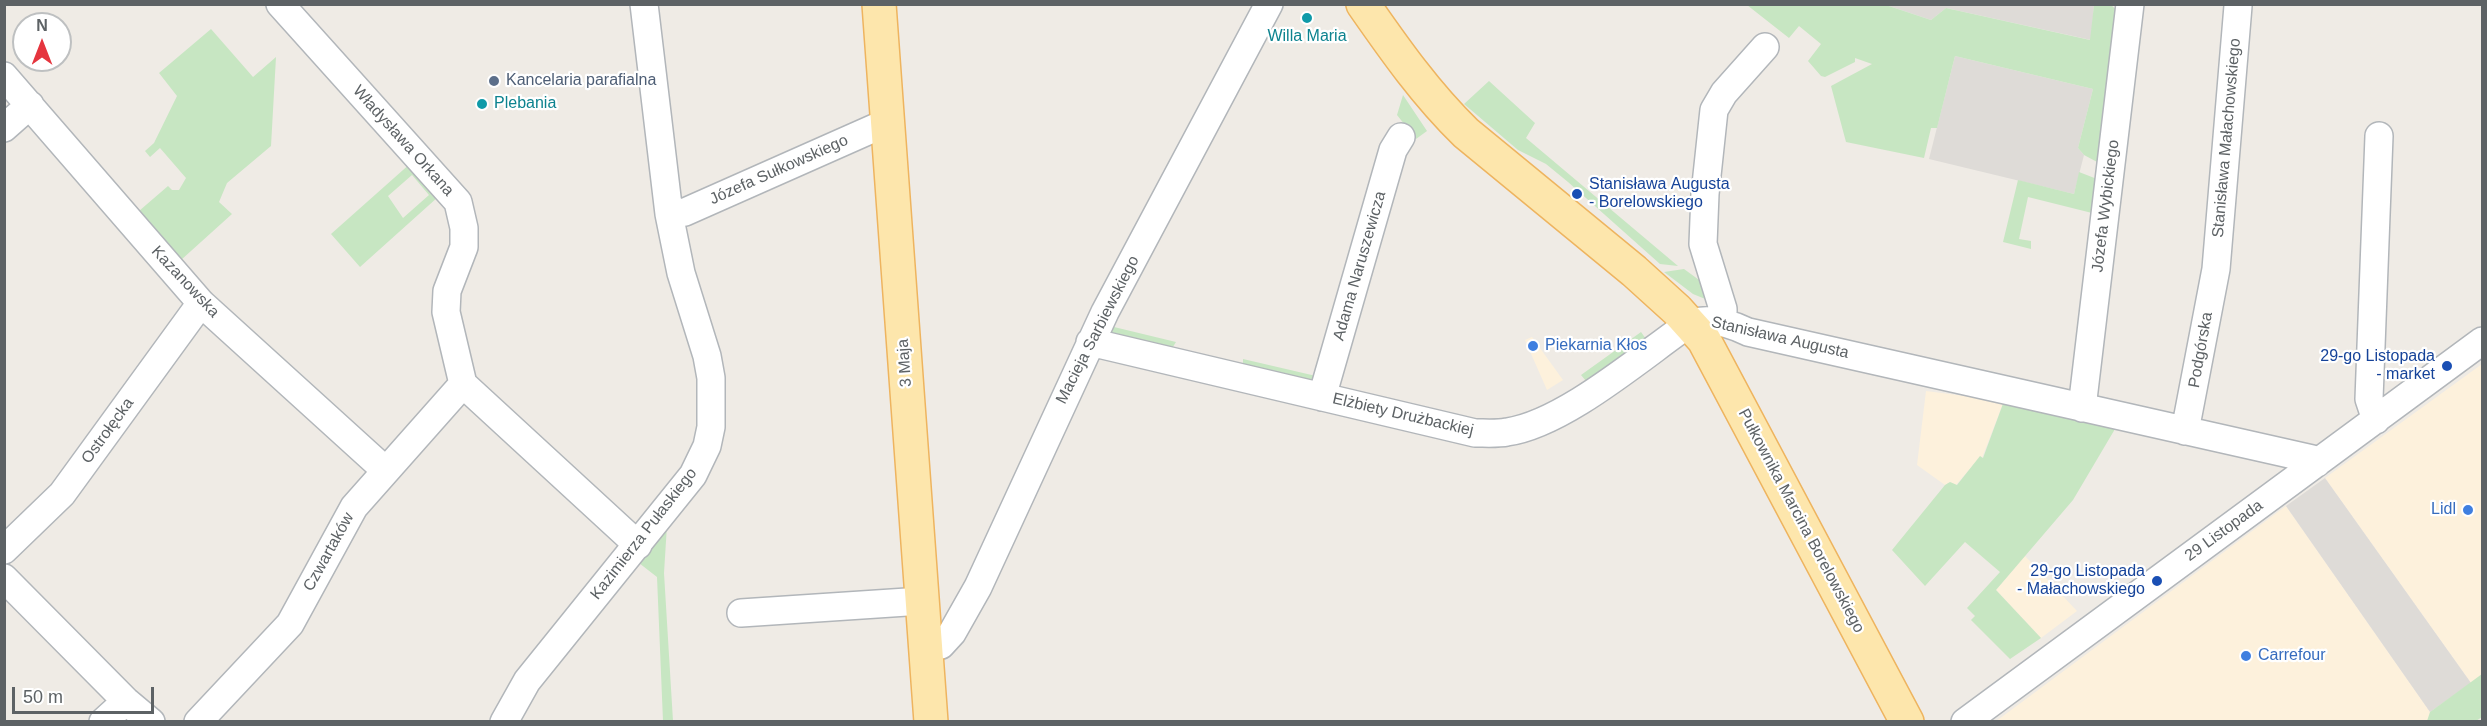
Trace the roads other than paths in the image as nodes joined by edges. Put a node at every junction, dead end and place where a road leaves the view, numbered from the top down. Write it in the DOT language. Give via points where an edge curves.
graph roads {
  1 [pos="280,4"];
  2 [pos="644,4"];
  3 [pos="879,4"];
  4 [pos="1269,4"];
  5 [pos="1363,4"];
  6 [pos="2130,4"];
  7 [pos="2238,6"];
  8 [pos="1765,47"];
  9 [pos="4,76"];
  10 [pos="30,105"];
  11 [pos="888,122"];
  12 [pos="4,128"];
  13 [pos="2379,136"];
  14 [pos="1401,137"];
  15 [pos="669,214"];
  16 [pos="2216,269"];
  17 [pos="201,303"];
  18 [pos="1723,322"];
  19 [pos="1690,323"];
  20 [pos="1748,332"];
  21 [pos="2482,341"];
  22 [pos="1090,342"];
  23 [pos="1722,372"];
  24 [pos="463,384"];
  25 [pos="1322,397"];
  26 [pos="2082,408"];
  27 [pos="2376,420"];
  28 [pos="2185,431"];
  29 [pos="2317,463"];
  30 [pos="386,470"];
  31 [pos="638,545"];
  32 [pos="4,550"];
  33 [pos="4,578"];
  34 [pos="922,601"];
  35 [pos="741,613"];
  36 [pos="926,646"];
  37 [pos="126,701"];
  38 [pos="103,722"];
  39 [pos="151,722"];
  40 [pos="198,722"];
  41 [pos="504,722"];
  42 [pos="931,722"];
  43 [pos="1907,722"];
  44 [pos="1965,722"];
  1 -- 24 [label="street, Władysława Orkana" via="458,202 465,239 447,291 446,312"];
  2 -- 15 [label="street, Kazimierza Pułaskiego"];
  3 -- 11 [label="main road, 3 Maja"];
  4 -- 22 [label="street, Macieja Sarbiewskiego"];
  5 -- 19 [label="main road, Stanisława Augusta" via="1411,73 1466,133 1634,271"];
  6 -- 26 [label="street, Józefa Wybickiego"];
  7 -- 16 [label="street, Stanisława Małachowskiego"];
  8 -- 18 [label="street" via="1714,110 1703,244 1724,309"];
  9 -- 10 [label="street, Kazanowska"];
  10 -- 12 [label="street"];
  10 -- 17 [label="street, Kazanowska"];
  11 -- 15 [label="street, Józefa Sułkowskiego" via="685,212"];
  11 -- 34 [label="main road, 3 Maja"];
  13 -- 27 [label="street" via="2369,399"];
  14 -- 25 [label="street, Adama Naruszewicza" via="1393,150"];
  15 -- 31 [label="street, Kazimierza Pułaskiego" via="681,273 707,356 711,427 697,468"];
  16 -- 28 [label="street, Podgórska"];
  17 -- 30 [label="street, Kazanowska"];
  17 -- 32 [label="street, Ostrołęcka" via="62,494"];
  18 -- 19 [label="street, Stanisława Augusta"];
  18 -- 20 [label="street, Stanisława Augusta"];
  19 -- 23 [label="main road, Pułkownika Marcina Borelowskiego"];
  19 -- 25 [label="street, Elżbiety Drużbackiej" via="1574,404 1508,432 1475,433"];
  20 -- 23 [label="street" via="1730,339 1723,348"];
  20 -- 26 [label="street, Stanisława Augusta"];
  21 -- 27 [label="street, 29 Listopada"];
  22 -- 25 [label="street, Elżbiety Drużbackiej"];
  22 -- 36 [label="street, Macieja Sarbiewskiego" via="978,587 952,633 941,645"];
  23 -- 43 [label="main road, Pułkownika Marcina Borelowskiego"];
  24 -- 30 [label="street, Czwartaków"];
  24 -- 31 [label="street"];
  26 -- 28 [label="street, Stanisława Augusta"];
  27 -- 29 [label="street, 29 Listopada"];
  28 -- 29 [label="street, Stanisława Augusta"];
  29 -- 44 [label="street, 29 Listopada"];
  30 -- 40 [label="street, Czwartaków" via="354,507 290,624"];
  31 -- 41 [label="street, Kazimierza Pułaskiego" via="527,681"];
  33 -- 37 [label="street"];
  34 -- 35 [label="street"];
  34 -- 36 [label="main road, 3 Maja"];
  36 -- 42 [label="main road, 3 Maja"];
  37 -- 38 [label="street"];
  37 -- 39 [label="street"];
}
